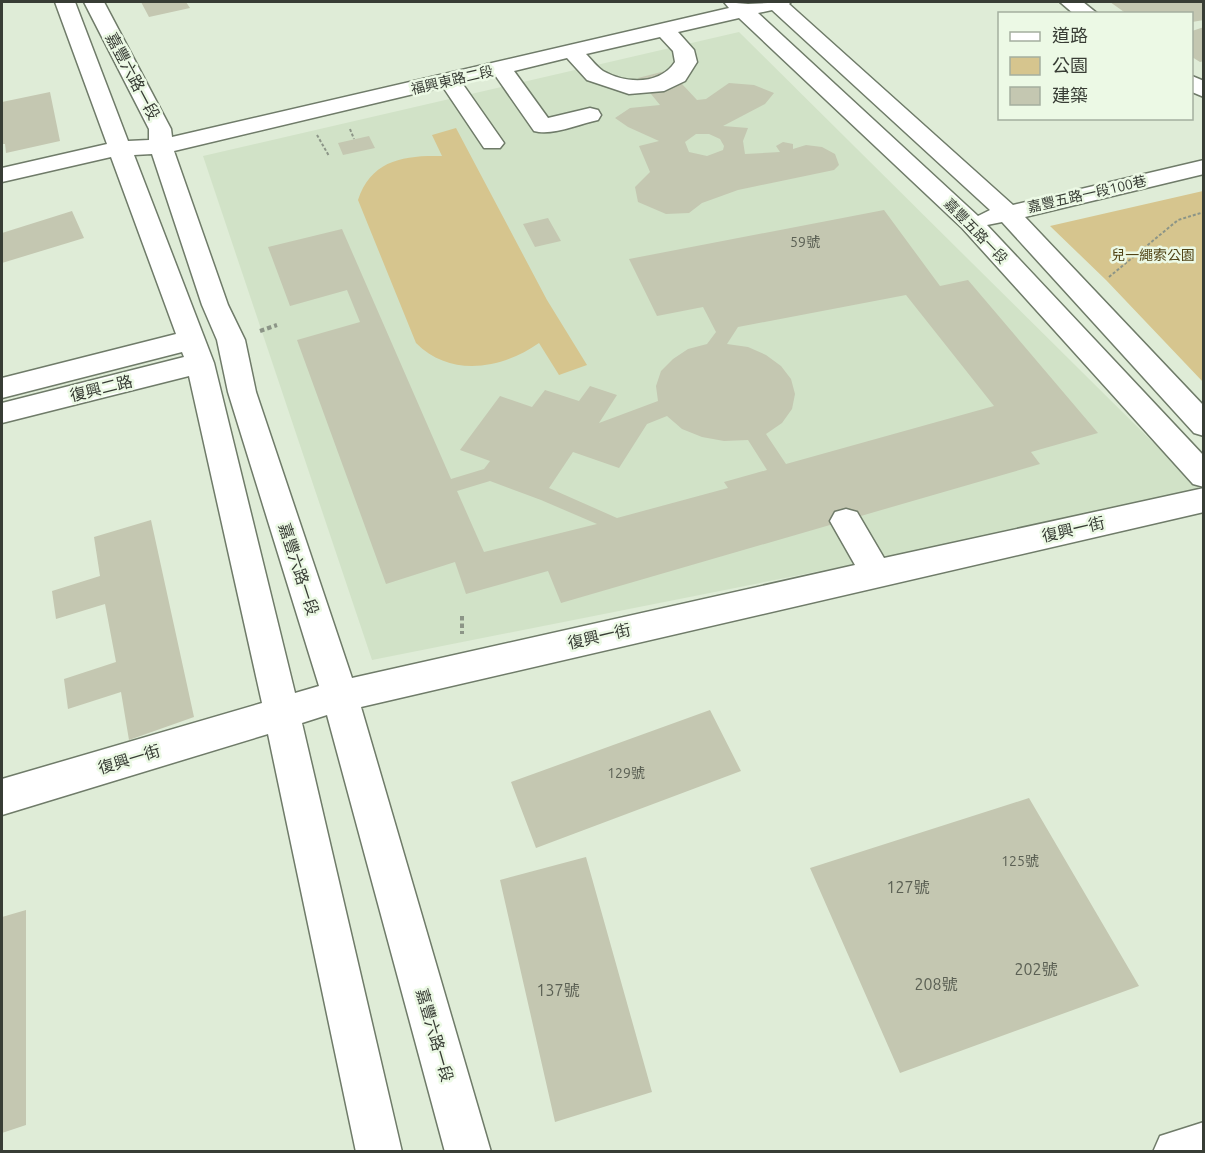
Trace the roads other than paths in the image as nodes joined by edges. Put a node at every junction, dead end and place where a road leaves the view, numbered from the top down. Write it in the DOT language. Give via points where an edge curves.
graph roads {
  1 [pos="64,2"];
  2 [pos="94,2"];
  3 [pos="709,2"];
  4 [pos="777,2"];
  5 [pos="1070,2"];
  6 [pos="739,6"];
  7 [pos="1085,12"];
  8 [pos="664,29"];
  9 [pos="571,51"];
  10 [pos="501,68"];
  11 [pos="450,81"];
  12 [pos="590,115"];
  13 [pos="161,138"];
  14 [pos="492,143"];
  15 [pos="120,148"];
  16 [pos="1203,167"];
  17 [pos="2,175"];
  18 [pos="1006,212"];
  19 [pos="970,224"];
  20 [pos="196,352"];
  21 [pos="2,388"];
  22 [pos="2,413"];
  23 [pos="1203,425"];
  24 [pos="1203,476"];
  25 [pos="1203,500"];
  26 [pos="846,521"];
  27 [pos="876,573"];
  28 [pos="340,696"];
  29 [pos="282,713"];
  30 [pos="2,797"];
  31 [pos="1203,1145"];
  32 [pos="379,1152"];
  33 [pos="468,1152"];
  34 [pos="1176,1152"];
  1 -- 15 [label="street, 嘉豐六路一段"];
  2 -- 13 [label="street, 嘉豐六路一段"];
  3 -- 13 [label="street, 福興東路二段"];
  4 -- 6 [label="street, 福興東路二段"];
  4 -- 18 [label="street, 嘉豐五路一段"];
  5 -- 7 [label="street"];
  6 -- 8 [label="street, 福興東路二段"];
  6 -- 19 [label="street, 嘉豐五路一段"];
  8 -- 9 [label="street, 福興東路二段"];
  8 -- 9 [label="street" via="682,50 686,62 677,76 656,87 629,87 595,75"];
  9 -- 10 [label="street, 福興東路二段"];
  10 -- 11 [label="street, 福興東路二段"];
  10 -- 12 [label="street" via="542,126"];
  11 -- 13 [label="street, 福興東路二段"];
  11 -- 14 [label="street"];
  13 -- 15 [label="street, 福興東路二段"];
  13 -- 28 [label="street, 嘉豐六路一段" via="215,305 231,340 242,392"];
  15 -- 17 [label="street, 福興東路二段"];
  15 -- 20 [label="street, 嘉豐六路一段"];
  16 -- 18 [label="street, 嘉豐五路一段100巷"];
  18 -- 19 [label="street, 嘉豐五路一段100巷"];
  18 -- 23 [label="street, 嘉豐五路一段"];
  19 -- 24 [label="street, 嘉豐五路一段"];
  20 -- 21 [label="street, 復興二路"];
  20 -- 22 [label="street, 復興二路"];
  20 -- 29 [label="street, 嘉豐六路一段"];
  25 -- 27 [label="street, 復興一街"];
  26 -- 27 [label="street"];
  27 -- 28 [label="street, 復興一街"];
  28 -- 29 [label="street, 復興一街"];
  28 -- 33 [label="street, 嘉豐六路一段"];
  29 -- 30 [label="street, 復興一街"];
  29 -- 32 [label="street, 嘉豐六路一段"];
  31 -- 34 [label="street"];
}
